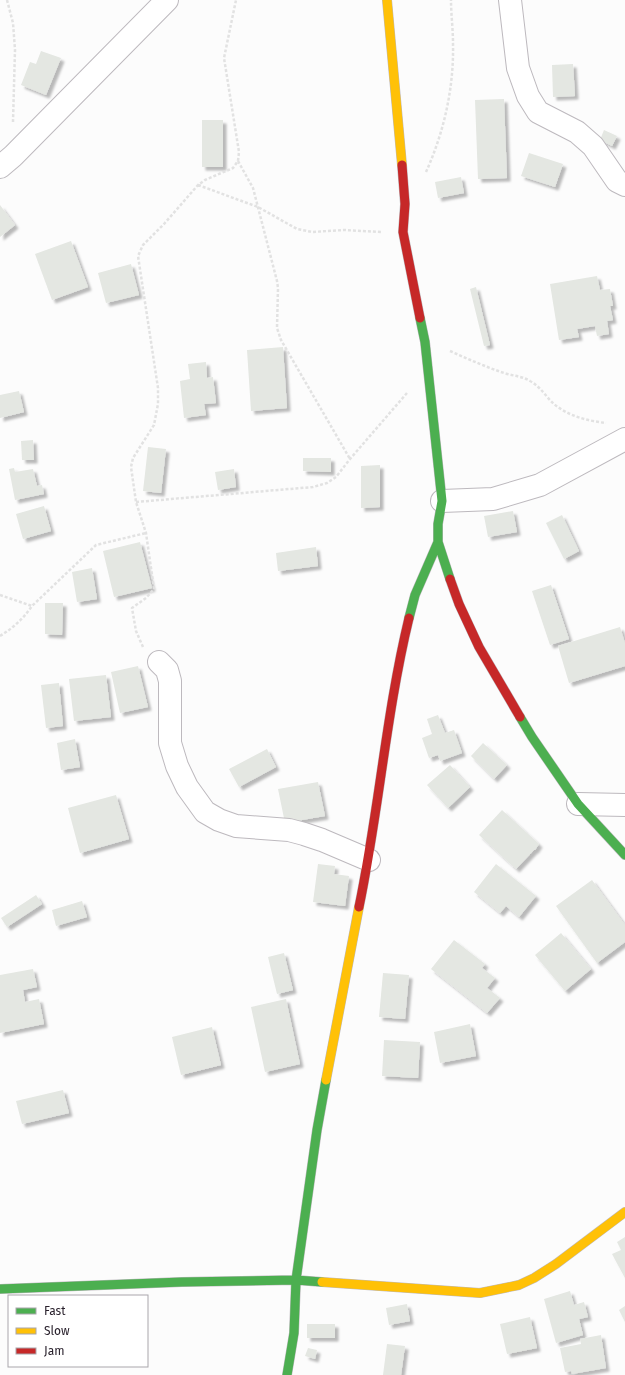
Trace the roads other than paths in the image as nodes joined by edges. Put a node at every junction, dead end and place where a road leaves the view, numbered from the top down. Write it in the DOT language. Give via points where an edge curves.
graph roads {
  1 [pos="167,0"];
  2 [pos="387,0"];
  3 [pos="510,0"];
  4 [pos="7,162"];
  5 [pos="625,185"];
  6 [pos="619,431"];
  7 [pos="442,501"];
  8 [pos="438,542"];
  9 [pos="159,662"];
  10 [pos="578,804"];
  11 [pos="625,805"];
  12 [pos="625,855"];
  13 [pos="369,860"];
  14 [pos="625,1212"];
  15 [pos="296,1280"];
  16 [pos="0,1289"];
  17 [pos="287,1375"];
  1 -- 4 [label="street"];
  2 -- 7 [label="street" via="405,204 403,232 425,342"];
  3 -- 5 [label="street" via="518,68 528,96 538,112 577,132 593,146 617,181"];
  6 -- 7 [label="street" via="540,485 493,499"];
  7 -- 8 [label="street"];
  8 -- 10 [label="street" via="459,604 479,647 532,737"];
  8 -- 13 [label="street" via="415,595 401,652"];
  9 -- 13 [label="street" via="167,670 170,681 170,743 177,766 187,787 205,812 236,826 288,830 304,834"];
  10 -- 11 [label="street"];
  10 -- 12 [label="street"];
  13 -- 15 [label="street" via="319,1123"];
  14 -- 15 [label="street" via="550,1268 520,1285 503,1289 480,1293"];
  15 -- 16 [label="street"];
  15 -- 17 [label="street" via="294,1334"];
}
